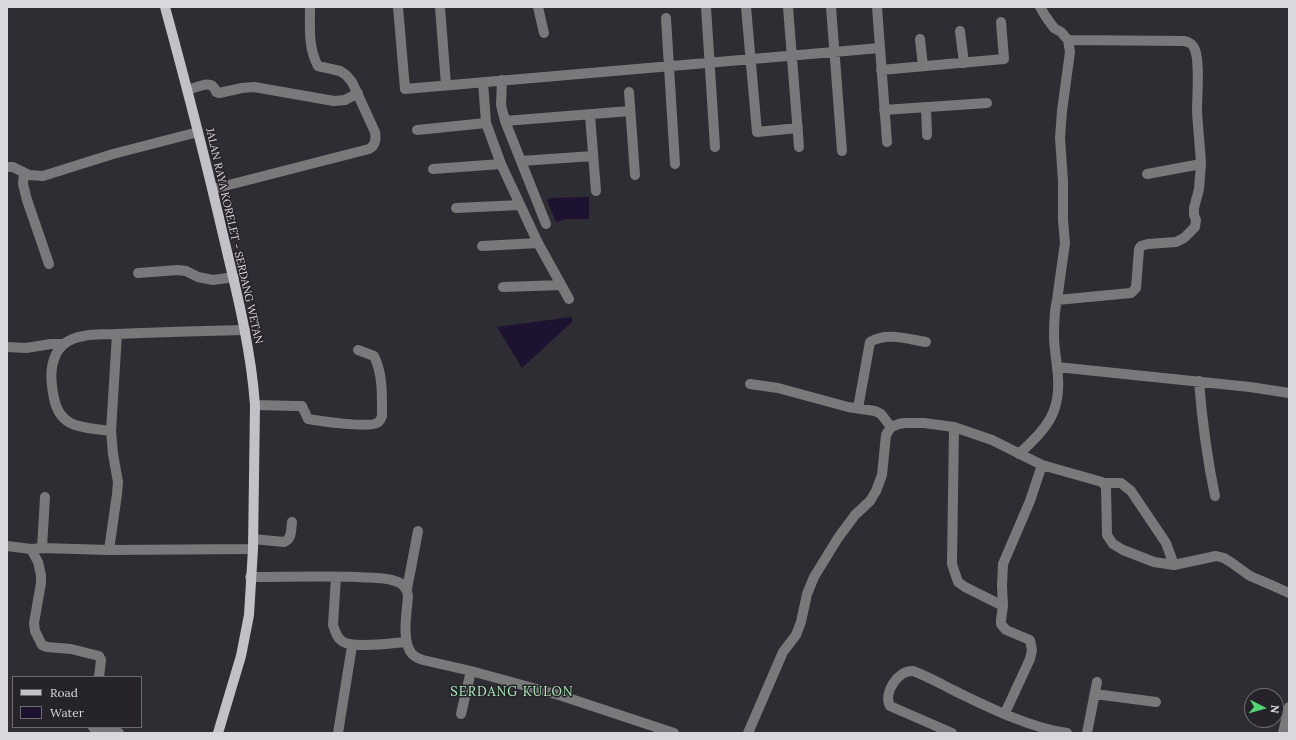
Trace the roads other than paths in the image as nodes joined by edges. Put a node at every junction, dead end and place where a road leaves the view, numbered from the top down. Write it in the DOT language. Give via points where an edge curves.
graph roads {
  1 [pos="165,7"];
  2 [pos="310,7"];
  3 [pos="398,7"];
  4 [pos="440,7"];
  5 [pos="538,7"];
  6 [pos="706,7"];
  7 [pos="746,7"];
  8 [pos="788,7"];
  9 [pos="831,7"];
  10 [pos="877,7"];
  11 [pos="1040,7"];
  12 [pos="666,18"];
  13 [pos="1001,22"];
  14 [pos="960,31"];
  15 [pos="544,33"];
  16 [pos="920,39"];
  17 [pos="1068,40"];
  18 [pos="880,48"];
  19 [pos="835,51"];
  20 [pos="792,55"];
  21 [pos="750,59"];
  22 [pos="710,62"];
  23 [pos="964,63"];
  24 [pos="669,66"];
  25 [pos="923,66"];
  26 [pos="882,70"];
  27 [pos="502,80"];
  28 [pos="483,82"];
  29 [pos="446,85"];
  30 [pos="188,90"];
  31 [pos="629,92"];
  32 [pos="358,93"];
  33 [pos="987,102"];
  34 [pos="926,107"];
  35 [pos="884,110"];
  36 [pos="630,112"];
  37 [pos="590,115"];
  38 [pos="505,122"];
  39 [pos="486,123"];
  40 [pos="798,128"];
  41 [pos="417,130"];
  42 [pos="198,132"];
  43 [pos="927,135"];
  44 [pos="887,142"];
  45 [pos="715,146"];
  46 [pos="799,146"];
  47 [pos="842,151"];
  48 [pos="593,156"];
  49 [pos="521,161"];
  50 [pos="501,164"];
  51 [pos="675,164"];
  52 [pos="1201,164"];
  53 [pos="7,167"];
  54 [pos="434,169"];
  55 [pos="24,173"];
  56 [pos="1148,174"];
  57 [pos="635,175"];
  58 [pos="213,189"];
  59 [pos="596,191"];
  60 [pos="520,205"];
  61 [pos="456,208"];
  62 [pos="546,224"];
  63 [pos="538,243"];
  64 [pos="482,246"];
  65 [pos="49,264"];
  66 [pos="138,273"];
  67 [pos="234,277"];
  68 [pos="561,285"];
  69 [pos="503,287"];
  70 [pos="569,299"];
  71 [pos="1057,300"];
  72 [pos="245,330"];
  73 [pos="117,334"];
  74 [pos="926,342"];
  75 [pos="64,344"];
  76 [pos="7,347"];
  77 [pos="358,350"];
  78 [pos="1057,367"];
  79 [pos="1200,381"];
  80 [pos="750,384"];
  81 [pos="1289,393"];
  82 [pos="255,405"];
  83 [pos="858,408"];
  84 [pos="891,427"];
  85 [pos="954,427"];
  86 [pos="111,431"];
  87 [pos="1019,454"];
  88 [pos="1042,465"];
  89 [pos="1104,483"];
  90 [pos="1215,496"];
  91 [pos="45,497"];
  92 [pos="292,522"];
  93 [pos="418,531"];
  94 [pos="253,544"];
  95 [pos="7,546"];
  96 [pos="42,548"];
  97 [pos="31,549"];
  98 [pos="109,550"];
  99 [pos="1174,565"];
  100 [pos="336,576"];
  101 [pos="250,577"];
  102 [pos="407,590"];
  103 [pos="1289,593"];
  104 [pos="1003,606"];
  105 [pos="406,642"];
  106 [pos="352,646"];
  107 [pos="471,670"];
  108 [pos="99,676"];
  109 [pos="1098,682"];
  110 [pos="1095,694"];
  111 [pos="1156,702"];
  112 [pos="1289,707"];
  113 [pos="1005,713"];
  114 [pos="461,714"];
  115 [pos="94,728"];
  116 [pos="119,733"];
  117 [pos="218,733"];
  118 [pos="338,733"];
  119 [pos="674,733"];
  120 [pos="748,733"];
  121 [pos="952,733"];
  122 [pos="1067,733"];
  123 [pos="1087,733"];
  124 [pos="1283,733"];
  1 -- 30 [label="main road, JALAN RAYA KORELET - SERDANG WETAN"];
  2 -- 32 [label="street" via="310,37 318,66 346,75"];
  3 -- 29 [label="street" via="405,89"];
  4 -- 29 [label="street"];
  5 -- 15 [label="street"];
  6 -- 22 [label="street"];
  7 -- 21 [label="street"];
  8 -- 20 [label="street"];
  9 -- 19 [label="street"];
  10 -- 18 [label="street"];
  11 -- 17 [label="street" via="1054,28"];
  12 -- 24 [label="street"];
  13 -- 23 [label="street" via="1004,59"];
  14 -- 23 [label="street"];
  16 -- 25 [label="street"];
  17 -- 52 [label="street" via="1190,42 1197,55 1197,112"];
  17 -- 71 [label="street" via="1070,52 1060,138 1064,243"];
  18 -- 19 [label="street"];
  18 -- 26 [label="street"];
  19 -- 20 [label="street"];
  19 -- 47 [label="street"];
  20 -- 21 [label="street"];
  20 -- 40 [label="street"];
  21 -- 22 [label="street"];
  21 -- 40 [label="street" via="757,132"];
  22 -- 24 [label="street"];
  22 -- 45 [label="street"];
  23 -- 25 [label="street"];
  24 -- 27 [label="street"];
  24 -- 51 [label="street"];
  25 -- 26 [label="street"];
  26 -- 35 [label="street"];
  27 -- 28 [label="street"];
  27 -- 38 [label="street" via="501,105"];
  28 -- 29 [label="street"];
  28 -- 39 [label="street"];
  30 -- 32 [label="street" via="207,84 214,86 219,93 254,87 334,102"];
  30 -- 42 [label="main road, JALAN RAYA KORELET - SERDANG WETAN"];
  31 -- 36 [label="street"];
  32 -- 58 [label="street" via="376,138 373,147"];
  33 -- 34 [label="street"];
  34 -- 35 [label="street"];
  34 -- 43 [label="street"];
  35 -- 44 [label="street"];
  36 -- 37 [label="street"];
  36 -- 57 [label="street"];
  37 -- 38 [label="street"];
  37 -- 48 [label="street"];
  38 -- 49 [label="street"];
  39 -- 41 [label="street"];
  39 -- 50 [label="street"];
  40 -- 46 [label="street"];
  42 -- 55 [label="street" via="120,152 50,175 36,176"];
  42 -- 58 [label="main road, JALAN RAYA KORELET - SERDANG WETAN"];
  48 -- 49 [label="street"];
  48 -- 59 [label="street"];
  49 -- 62 [label="street"];
  50 -- 54 [label="street"];
  50 -- 60 [label="street"];
  52 -- 56 [label="street"];
  52 -- 71 [label="street" via="1194,208 1195,227 1176,242 1141,246 1135,290 1131,293"];
  53 -- 55 [label="street"];
  55 -- 65 [label="street" via="23,184 27,200"];
  58 -- 67 [label="main road, JALAN RAYA KORELET - SERDANG WETAN"];
  60 -- 61 [label="street"];
  60 -- 63 [label="street"];
  63 -- 64 [label="street"];
  63 -- 68 [label="street"];
  66 -- 67 [label="street" via="178,270 213,280"];
  67 -- 72 [label="main road, JALAN RAYA KORELET - SERDANG WETAN"];
  68 -- 69 [label="street"];
  68 -- 70 [label="street"];
  71 -- 78 [label="street" via="1054,329"];
  72 -- 73 [label="street"];
  72 -- 82 [label="main road, JALAN RAYA KORELET - SERDANG WETAN"];
  73 -- 75 [label="street" via="83,336"];
  73 -- 86 [label="street"];
  74 -- 83 [label="street" via="892,337 877,338 870,342"];
  75 -- 76 [label="street"];
  75 -- 86 [label="street" via="52,365 54,399 59,414 71,423"];
  77 -- 82 [label="street" via="374,356 378,365 382,387 382,416 376,424 355,425 308,419 302,406"];
  78 -- 79 [label="street"];
  78 -- 87 [label="street" via="1058,393 1055,410 1045,428"];
  79 -- 81 [label="street"];
  79 -- 90 [label="street" via="1202,412"];
  80 -- 83 [label="street" via="778,388"];
  82 -- 94 [label="main road, JALAN RAYA KORELET - SERDANG WETAN"];
  83 -- 84 [label="street" via="881,414"];
  84 -- 85 [label="street" via="905,423"];
  84 -- 120 [label="street" via="886,435 882,475 876,491 842,532 814,577 796,635 784,652"];
  85 -- 87 [label="street" via="992,440"];
  85 -- 104 [label="street" via="952,564 958,582"];
  86 -- 98 [label="street" via="118,482"];
  87 -- 88 [label="street"];
  88 -- 89 [label="street"];
  88 -- 104 [label="street" via="1004,564"];
  89 -- 99 [label="street" via="1121,483 1131,491 1166,543"];
  89 -- 99 [label="street" via="1107,535 1113,544 1154,562"];
  91 -- 96 [label="street"];
  92 -- 94 [label="street" via="288,541"];
  93 -- 102 [label="street"];
  94 -- 98 [label="street"];
  94 -- 101 [label="main road, JALAN RAYA KORELET - SERDANG WETAN"];
  95 -- 97 [label="street"];
  96 -- 97 [label="street"];
  96 -- 98 [label="street"];
  97 -- 108 [label="street" via="41,575 34,623 42,645 99,656"];
  99 -- 103 [label="street" via="1216,556 1224,558 1250,576"];
  100 -- 101 [label="street"];
  100 -- 102 [label="street" via="386,579 396,581"];
  100 -- 106 [label="street" via="335,632 342,642"];
  101 -- 117 [label="main road, JALAN RAYA KORELET - SERDANG WETAN" via="249,615 241,656"];
  102 -- 105 [label="street"];
  104 -- 113 [label="street" via="1001,624 1006,630 1030,640 1032,650"];
  105 -- 106 [label="street"];
  105 -- 107 [label="street" via="412,654 423,660"];
  106 -- 118 [label="street"];
  107 -- 114 [label="street"];
  107 -- 119 [label="street" via="562,696"];
  109 -- 110 [label="street"];
  110 -- 111 [label="street"];
  110 -- 123 [label="street"];
  112 -- 124 [label="street"];
  113 -- 121 [label="street" via="913,671 905,671 896,678 888,698 890,706"];
  113 -- 122 [label="street" via="1020,720"];
  115 -- 116 [label="street"];
}
